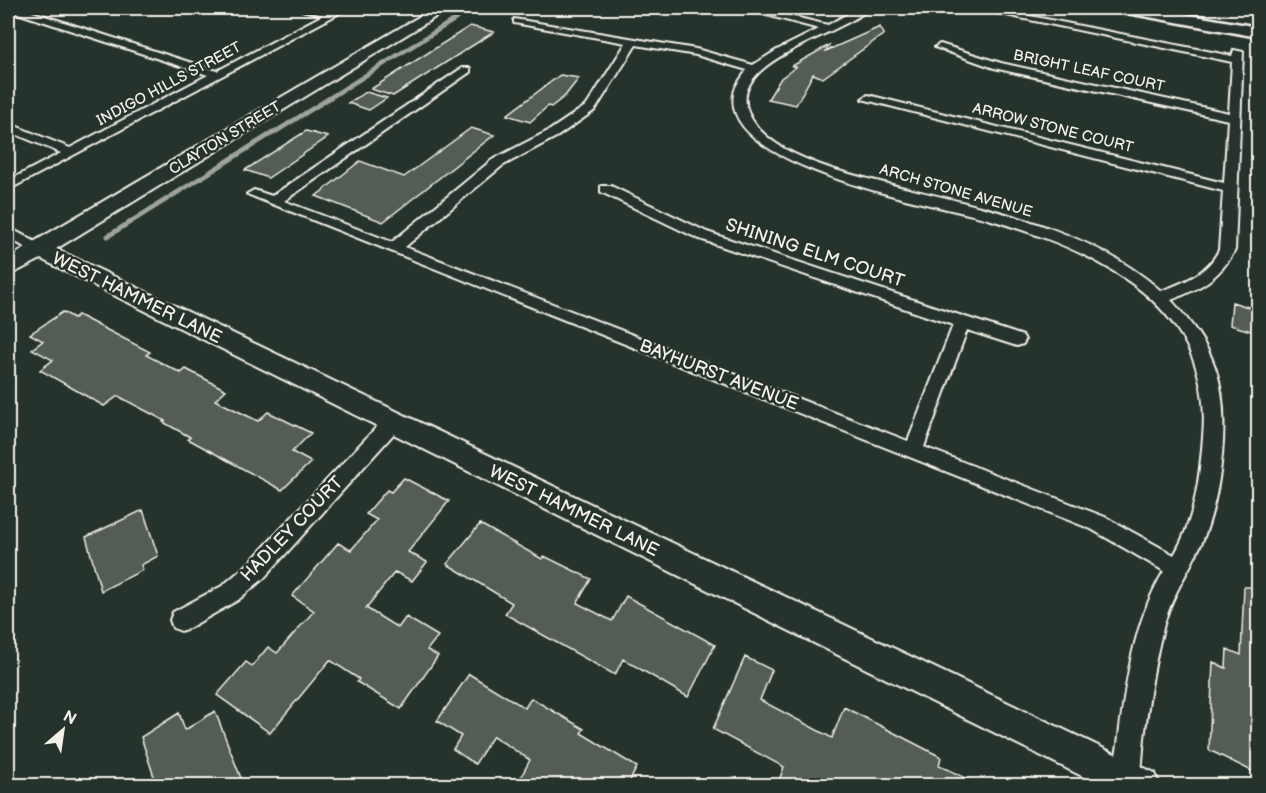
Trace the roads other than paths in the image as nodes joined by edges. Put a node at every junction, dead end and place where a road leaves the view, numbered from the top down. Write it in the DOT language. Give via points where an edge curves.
graph roads {
  1 [pos="11,8"];
  2 [pos="306,8"];
  3 [pos="344,8"];
  4 [pos="443,8"];
  5 [pos="745,8"];
  6 [pos="864,8"];
  7 [pos="977,8"];
  8 [pos="1126,8"];
  9 [pos="1194,8"];
  10 [pos="331,14"];
  11 [pos="1258,19"];
  12 [pos="518,21"];
  13 [pos="829,29"];
  14 [pos="1258,33"];
  15 [pos="634,40"];
  16 [pos="940,47"];
  17 [pos="754,69"];
  18 [pos="466,70"];
  19 [pos="218,75"];
  20 [pos="868,99"];
  21 [pos="1234,118"];
  22 [pos="8,127"];
  23 [pos="72,153"];
  24 [pos="8,186"];
  25 [pos="606,189"];
  26 [pos="1231,189"];
  27 [pos="254,194"];
  28 [pos="274,201"];
  29 [pos="8,232"];
  30 [pos="38,249"];
  31 [pos="395,249"];
  32 [pos="8,269"];
  33 [pos="1159,298"];
  34 [pos="962,322"];
  35 [pos="1017,340"];
  36 [pos="392,423"];
  37 [pos="913,451"];
  38 [pos="1178,568"];
  39 [pos="181,620"];
  40 [pos="1131,783"];
  1 -- 19 [label="street"];
  2 -- 10 [label="street"];
  3 -- 10 [label="street, INDIGO HILLS STREET"];
  4 -- 30 [label="street, CLAYTON STREET"];
  5 -- 13 [label="street"];
  6 -- 13 [label="street"];
  7 -- 21 [label="street" via="1238,56"];
  8 -- 14 [label="main road"];
  9 -- 11 [label="main road"];
  10 -- 19 [label="street, INDIGO HILLS STREET"];
  12 -- 15 [label="street"];
  13 -- 17 [label="street"];
  15 -- 17 [label="street"];
  15 -- 31 [label="street" via="591,107 554,133 497,163"];
  16 -- 21 [label="street, BRIGHT LEAF COURT" via="998,66"];
  17 -- 33 [label="street, ARCH STONE AVENUE" via="738,95 739,105 744,117 766,142 815,168 1047,234 1130,273"];
  18 -- 28 [label="street"];
  19 -- 23 [label="street, INDIGO HILLS STREET"];
  20 -- 26 [label="street, ARROW STONE COURT"];
  21 -- 26 [label="street"];
  22 -- 23 [label="street"];
  23 -- 24 [label="street, INDIGO HILLS STREET"];
  25 -- 34 [label="street, SHINING ELM COURT" via="702,236"];
  26 -- 33 [label="street" via="1227,250 1222,263 1195,285"];
  27 -- 28 [label="street, BAYHURST AVENUE"];
  28 -- 31 [label="street, BAYHURST AVENUE"];
  29 -- 30 [label="street, WEST HAMMER LANE"];
  30 -- 32 [label="street, CLAYTON STREET"];
  30 -- 36 [label="street, WEST HAMMER LANE"];
  31 -- 37 [label="street, BAYHURST AVENUE"];
  33 -- 38 [label="street, ARCH STONE AVENUE" via="1198,348 1213,390 1208,483 1192,541"];
  34 -- 35 [label="street, SHINING ELM COURT"];
  34 -- 37 [label="street"];
  36 -- 39 [label="street, HADLEY COURT" via="255,571 230,593"];
  36 -- 40 [label="street, WEST HAMMER LANE"];
  37 -- 38 [label="street, BAYHURST AVENUE" via="1098,523"];
  38 -- 40 [label="street, ARCH STONE AVENUE" via="1157,608 1141,674"];
}
